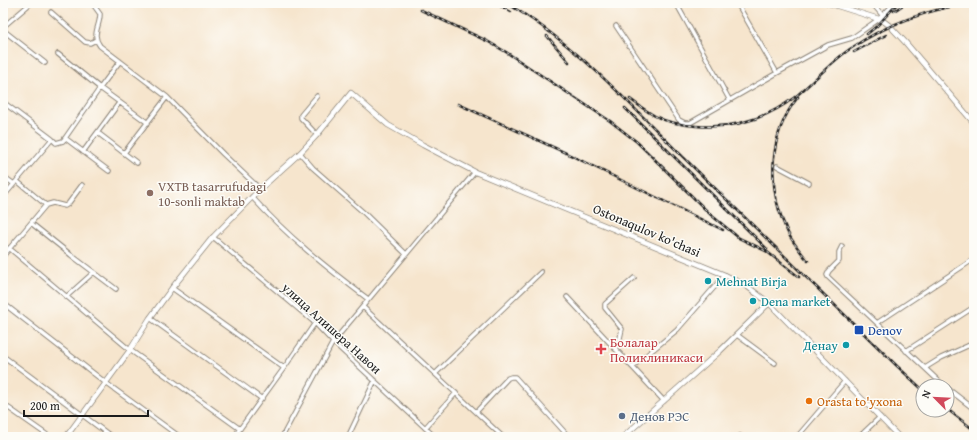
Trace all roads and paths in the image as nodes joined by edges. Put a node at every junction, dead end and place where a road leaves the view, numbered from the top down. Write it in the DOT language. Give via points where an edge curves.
graph roads {
  1 [pos="30,3"];
  2 [pos="92,3"];
  3 [pos="676,3"];
  4 [pos="737,3"];
  5 [pos="828,3"];
  6 [pos="872,3"];
  7 [pos="895,3"];
  8 [pos="51,12"];
  9 [pos="881,17"];
  10 [pos="616,26"];
  11 [pos="3,29"];
  12 [pos="96,40"];
  13 [pos="58,54"];
  14 [pos="120,61"];
  15 [pos="45,62"];
  16 [pos="777,72"];
  17 [pos="100,88"];
  18 [pos="317,96"];
  19 [pos="167,97"];
  20 [pos="729,99"];
  21 [pos="3,102"];
  22 [pos="119,103"];
  23 [pos="148,123"];
  24 [pos="974,123"];
  25 [pos="98,133"];
  26 [pos="317,135"];
  27 [pos="65,138"];
  28 [pos="52,139"];
  29 [pos="83,152"];
  30 [pos="124,153"];
  31 [pos="300,154"];
  32 [pos="137,163"];
  33 [pos="777,166"];
  34 [pos="109,171"];
  35 [pos="475,172"];
  36 [pos="3,176"];
  37 [pos="17,181"];
  38 [pos="809,182"];
  39 [pos="14,184"];
  40 [pos="82,185"];
  41 [pos="260,189"];
  42 [pos="3,197"];
  43 [pos="252,197"];
  44 [pos="46,205"];
  45 [pos="31,222"];
  46 [pos="213,237"];
  47 [pos="842,246"];
  48 [pos="9,248"];
  49 [pos="406,254"];
  50 [pos="3,256"];
  51 [pos="974,260"];
  52 [pos="94,272"];
  53 [pos="541,272"];
  54 [pos="725,275"];
  55 [pos="634,278"];
  56 [pos="172,288"];
  57 [pos="116,289"];
  58 [pos="66,297"];
  59 [pos="567,297"];
  60 [pos="368,299"];
  61 [pos="3,303"];
  62 [pos="769,303"];
  63 [pos="363,306"];
  64 [pos="974,307"];
  65 [pos="150,318"];
  66 [pos="878,322"];
  67 [pos="315,323"];
  68 [pos="737,334"];
  69 [pos="333,342"];
  70 [pos="974,343"];
  71 [pos="615,349"];
  72 [pos="130,350"];
  73 [pos="906,351"];
  74 [pos="3,356"];
  75 [pos="774,363"];
  76 [pos="632,367"];
  77 [pos="284,368"];
  78 [pos="925,368"];
  79 [pos="436,374"];
  80 [pos="936,378"];
  81 [pos="375,380"];
  82 [pos="845,382"];
  83 [pos="106,383"];
  84 [pos="456,393"];
  85 [pos="955,394"];
  86 [pos="262,399"];
  87 [pos="664,401"];
  88 [pos="3,404"];
  89 [pos="974,409"];
  90 [pos="476,412"];
  91 [pos="83,416"];
  92 [pos="880,417"];
  93 [pos="425,428"];
  94 [pos="240,429"];
  95 [pos="50,437"];
  96 [pos="66,437"];
  97 [pos="112,437"];
  98 [pos="180,437"];
  99 [pos="234,437"];
  100 [pos="282,437"];
  101 [pos="348,437"];
  102 [pos="435,437"];
  103 [pos="503,437"];
  104 [pos="569,437"];
  105 [pos="623,437"];
  106 [pos="796,437"];
  107 [pos="859,437"];
  108 [pos="899,437"];
  1 -- 11 [label="street"];
  2 -- 12 [label="street" via="100,14"];
  3 -- 20 [label="street"];
  4 -- 16 [label="street"];
  5 -- 9 [label="street"];
  6 -- 9 [label="street"];
  7 -- 9 [label="street"];
  8 -- 12 [label="street" via="85,42"];
  9 -- 16 [label="street" via="852,38 828,45"];
  9 -- 24 [label="street"];
  10 -- 20 [label="street" via="678,120 690,122"];
  11 -- 15 [label="street"];
  12 -- 14 [label="street"];
  13 -- 17 [label="street"];
  14 -- 17 [label="street"];
  14 -- 19 [label="street"];
  16 -- 20 [label="street"];
  17 -- 22 [label="street"];
  17 -- 27 [label="street"];
  18 -- 26 [label="street" via="301,118"];
  19 -- 23 [label="street"];
  19 -- 41 [label="street"];
  21 -- 28 [label="street"];
  22 -- 23 [label="street"];
  22 -- 25 [label="street"];
  23 -- 30 [label="street"];
  25 -- 29 [label="street"];
  25 -- 30 [label="street"];
  26 -- 31 [label="street"];
  26 -- 35 [label="street, Ostonaqulov ko'chasi" via="351,93 388,125"];
  27 -- 28 [label="street" via="59,143"];
  27 -- 29 [label="street"];
  28 -- 37 [label="street"];
  29 -- 34 [label="street"];
  30 -- 32 [label="street"];
  31 -- 41 [label="street"];
  31 -- 49 [label="street"];
  33 -- 38 [label="street"];
  35 -- 49 [label="street"];
  35 -- 54 [label="street, Ostonaqulov ko'chasi"];
  36 -- 39 [label="street"];
  37 -- 39 [label="street"];
  37 -- 44 [label="street"];
  39 -- 42 [label="street"];
  40 -- 44 [label="street" via="65,206 53,203"];
  41 -- 43 [label="street"];
  43 -- 46 [label="street"];
  43 -- 60 [label="street" via="305,249"];
  44 -- 45 [label="street"];
  45 -- 48 [label="street"];
  45 -- 52 [label="street"];
  46 -- 56 [label="street"];
  46 -- 67 [label="street, улица Алишера Навои"];
  47 -- 66 [label="street" via="839,261 827,276"];
  48 -- 50 [label="street"];
  48 -- 58 [label="street"];
  49 -- 60 [label="street"];
  51 -- 66 [label="street"];
  52 -- 57 [label="street"];
  52 -- 58 [label="street"];
  53 -- 79 [label="street"];
  54 -- 62 [label="street, Ostonaqulov ko'chasi" via="748,287"];
  54 -- 76 [label="street" via="677,330"];
  55 -- 71 [label="street" via="605,304 605,308 622,329"];
  56 -- 65 [label="street"];
  56 -- 77 [label="street"];
  58 -- 72 [label="street"];
  59 -- 71 [label="street"];
  60 -- 63 [label="street"];
  61 -- 83 [label="street"];
  62 -- 68 [label="street"];
  62 -- 82 [label="street, Ostonaqulov ko'chasi"];
  63 -- 69 [label="street"];
  63 -- 79 [label="street"];
  64 -- 73 [label="street"];
  65 -- 72 [label="street"];
  65 -- 86 [label="street"];
  66 -- 73 [label="street"];
  67 -- 69 [label="street, улица Алишера Навои"];
  67 -- 77 [label="street"];
  68 -- 75 [label="street"];
  68 -- 87 [label="street"];
  69 -- 81 [label="street, улица Алишера Навои"];
  69 -- 100 [label="street"];
  70 -- 78 [label="street"];
  71 -- 76 [label="street"];
  72 -- 83 [label="street"];
  72 -- 94 [label="street"];
  73 -- 78 [label="street"];
  74 -- 91 [label="street"];
  76 -- 87 [label="street"];
  77 -- 86 [label="street"];
  78 -- 80 [label="street"];
  79 -- 84 [label="street"];
  81 -- 93 [label="street, улица Алишера Навои"];
  81 -- 101 [label="street"];
  82 -- 92 [label="street, Ostonaqulov ko'chasi"];
  82 -- 106 [label="street"];
  83 -- 91 [label="street"];
  83 -- 98 [label="street"];
  84 -- 90 [label="street"];
  84 -- 93 [label="street"];
  85 -- 89 [label="street"];
  86 -- 94 [label="street"];
  87 -- 105 [label="street"];
  88 -- 95 [label="street"];
  90 -- 103 [label="street"];
  90 -- 104 [label="street" via="508,378 515,378"];
  91 -- 96 [label="street"];
  91 -- 97 [label="street"];
  92 -- 107 [label="street"];
  92 -- 108 [label="street, Ostonaqulov ko'chasi"];
  93 -- 102 [label="street, улица Алишера Навои"];
  94 -- 99 [label="street"];
}
